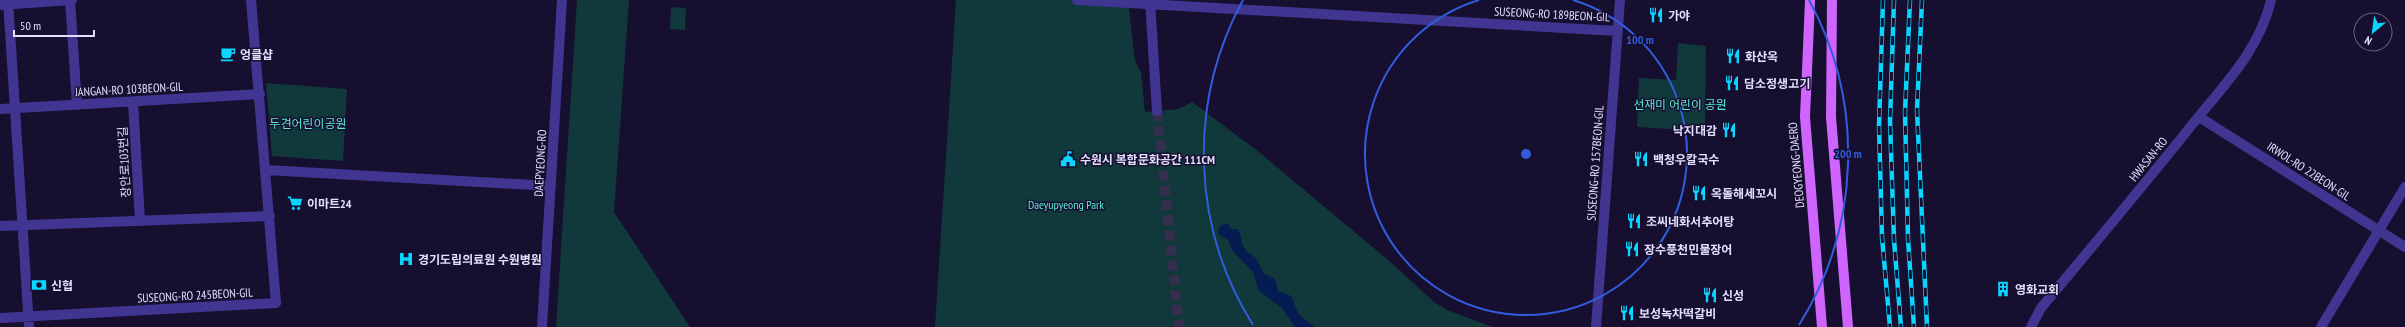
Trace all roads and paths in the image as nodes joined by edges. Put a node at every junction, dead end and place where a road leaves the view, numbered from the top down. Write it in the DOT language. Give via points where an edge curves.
graph roads {
  1 [pos="71,0"];
  2 [pos="251,0"];
  3 [pos="562,0"];
  4 [pos="1077,0"];
  5 [pos="1620,0"];
  6 [pos="1810,0"];
  7 [pos="1832,0"];
  8 [pos="2271,0"];
  9 [pos="1150,2"];
  10 [pos="6,3"];
  11 [pos="1617,31"];
  12 [pos="260,94"];
  13 [pos="134,102"];
  14 [pos="77,105"];
  15 [pos="16,108"];
  16 [pos="0,109"];
  17 [pos="1158,111"];
  18 [pos="2199,117"];
  19 [pos="266,170"];
  20 [pos="551,186"];
  21 [pos="2405,187"];
  22 [pos="270,216"];
  23 [pos="140,220"];
  24 [pos="22,225"];
  25 [pos="0,226"];
  26 [pos="2377,231"];
  27 [pos="2402,245"];
  28 [pos="0,318"];
  29 [pos="29,322"];
  30 [pos="542,327"];
  31 [pos="1596,327"];
  32 [pos="1822,327"];
  33 [pos="1848,327"];
  34 [pos="2031,327"];
  35 [pos="2321,327"];
  1 -- 10 [label="street"];
  1 -- 14 [label="street"];
  2 -- 12 [label="street, SUSEONG-RO 245BEON-GIL"];
  3 -- 20 [label="street, DAEPYEONG-RO"];
  4 -- 9 [label="street, SUSEONG-RO 189BEON-GIL"];
  5 -- 11 [label="street, SUSEONG-RO 157BEON-GIL"];
  6 -- 32 [label="main road, DEOGYEONG-DAERO" via="1805,117"];
  7 -- 33 [label="main road" via="1831,117"];
  8 -- 18 [label="street, HWASAN-RO" via="2263,26 2244,60"];
  9 -- 11 [label="street, SUSEONG-RO 189BEON-GIL"];
  9 -- 17 [label="street"];
  10 -- 15 [label="street"];
  11 -- 31 [label="street, SUSEONG-RO 157BEON-GIL"];
  12 -- 13 [label="street, JANGAN-RO 103BEON-GIL"];
  12 -- 19 [label="street, SUSEONG-RO 245BEON-GIL"];
  13 -- 14 [label="street, JANGAN-RO 103BEON-GIL"];
  13 -- 23 [label="street, 장안로103번길"];
  14 -- 15 [label="street, JANGAN-RO 103BEON-GIL"];
  15 -- 16 [label="street, JANGAN-RO 103BEON-GIL"];
  15 -- 24 [label="street"];
  18 -- 26 [label="street, IRWOL-RO 22BEON-GIL"];
  18 -- 34 [label="street, HWASAN-RO" via="2041,308"];
  19 -- 20 [label="street"];
  19 -- 22 [label="street, SUSEONG-RO 245BEON-GIL"];
  20 -- 30 [label="street, DAEPYEONG-RO"];
  21 -- 26 [label="street"];
  22 -- 23 [label="street"];
  22 -- 29 [label="street, SUSEONG-RO 245BEON-GIL" via="276,303"];
  23 -- 24 [label="street"];
  24 -- 25 [label="street"];
  24 -- 29 [label="street"];
  26 -- 27 [label="street, IRWOL-RO 22BEON-GIL"];
  26 -- 35 [label="street"];
  28 -- 29 [label="street"];
}
